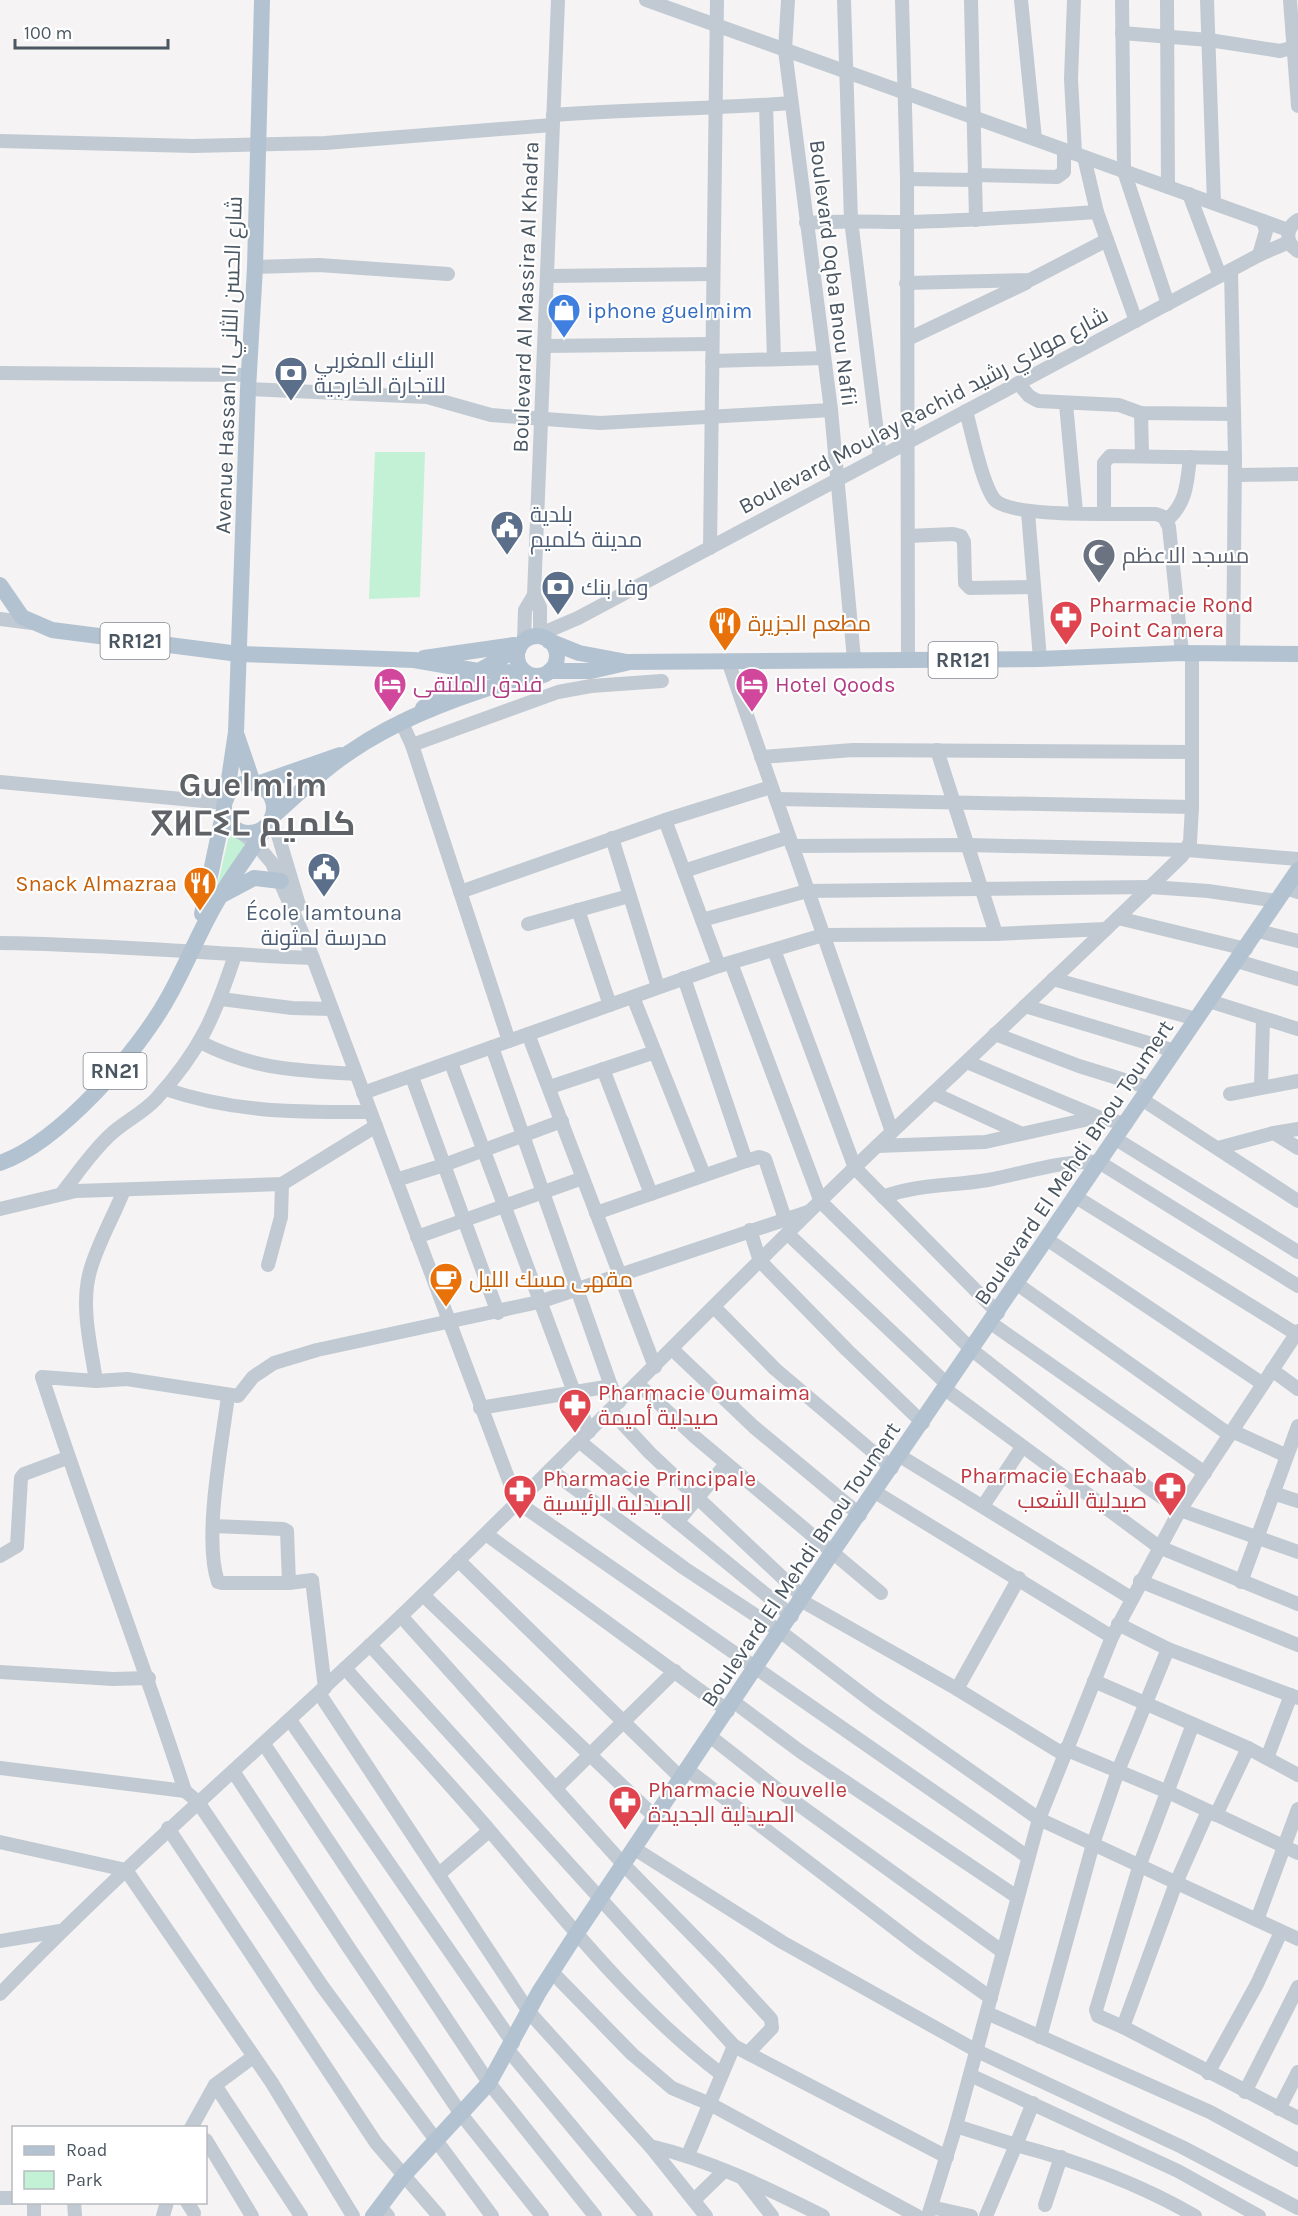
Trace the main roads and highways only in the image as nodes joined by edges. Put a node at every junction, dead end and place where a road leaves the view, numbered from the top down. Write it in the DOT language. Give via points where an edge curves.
graph roads {
  1 [pos="262,0"];
  2 [pos="0,585"];
  3 [pos="539,643"];
  4 [pos="239,654"];
  5 [pos="1298,654"];
  6 [pos="414,660"];
  7 [pos="627,662"];
  8 [pos="478,671"];
  9 [pos="549,671"];
  10 [pos="528,674"];
  11 [pos="418,712"];
  12 [pos="236,732"];
  13 [pos="349,752"];
  14 [pos="255,784"];
  15 [pos="225,804"];
  16 [pos="270,821"];
  17 [pos="1298,870"];
  18 [pos="282,881"];
  19 [pos="1287,894"];
  20 [pos="219,898"];
  21 [pos="192,948"];
  22 [pos="0,1163"];
  23 [pos="380,2213"];
  1 -- 4 [label="main road, Avenue Hassan II شارع الحسن الثاني / RN21"];
  2 -- 4 [label="main road, RR121" via="13,606 32,623 52,630"];
  3 -- 6 [label="main road, RR121"];
  3 -- 7 [label="main road, RR121"];
  3 -- 8 [label="main road"];
  3 -- 9 [label="main road" via="556,662"];
  3 -- 10 [label="main road" via="518,662"];
  4 -- 6 [label="main road, RR121"];
  4 -- 12 [label="main road, Avenue Hassan II شارع الحسن الثاني / RN21"];
  5 -- 7 [label="main road, RR121"];
  6 -- 8 [label="main road, RR121"];
  7 -- 9 [label="main road, RR121" via="591,671"];
  8 -- 10 [label="main road, RR121"];
  8 -- 11 [label="main road"];
  9 -- 10 [label="main road, RR121" via="540,676"];
  10 -- 11 [label="main road"];
  11 -- 13 [label="main road"];
  12 -- 14 [label="main road, Avenue Hassan II شارع الحسن الثاني / RN21"];
  12 -- 15 [label="main road, Avenue Hassan II شارع الحسن الثاني / RN21"];
  13 -- 14 [label="main road"];
  13 -- 16 [label="main road"];
  14 -- 15 [label="main road" via="237,786"];
  14 -- 16 [label="main road, RN21" via="266,789 273,801"];
  15 -- 16 [label="main road" via="228,822 239,831 251,833"];
  15 -- 21 [label="main road, RN21"];
  16 -- 20 [label="main road, RN21"];
  17 -- 19 [label="main road, Boulevard El Mehdi Bnou Toumert"];
  18 -- 20 [label="main road" via="254,878"];
  19 -- 23 [label="main road, Boulevard El Mehdi Bnou Toumert" via="1196,1019 833,1551 575,1936 489,2083 404,2175"];
  20 -- 21 [label="main road, RN21"];
  21 -- 22 [label="main road, RN21" via="170,995 140,1044 39,1143"];
}
